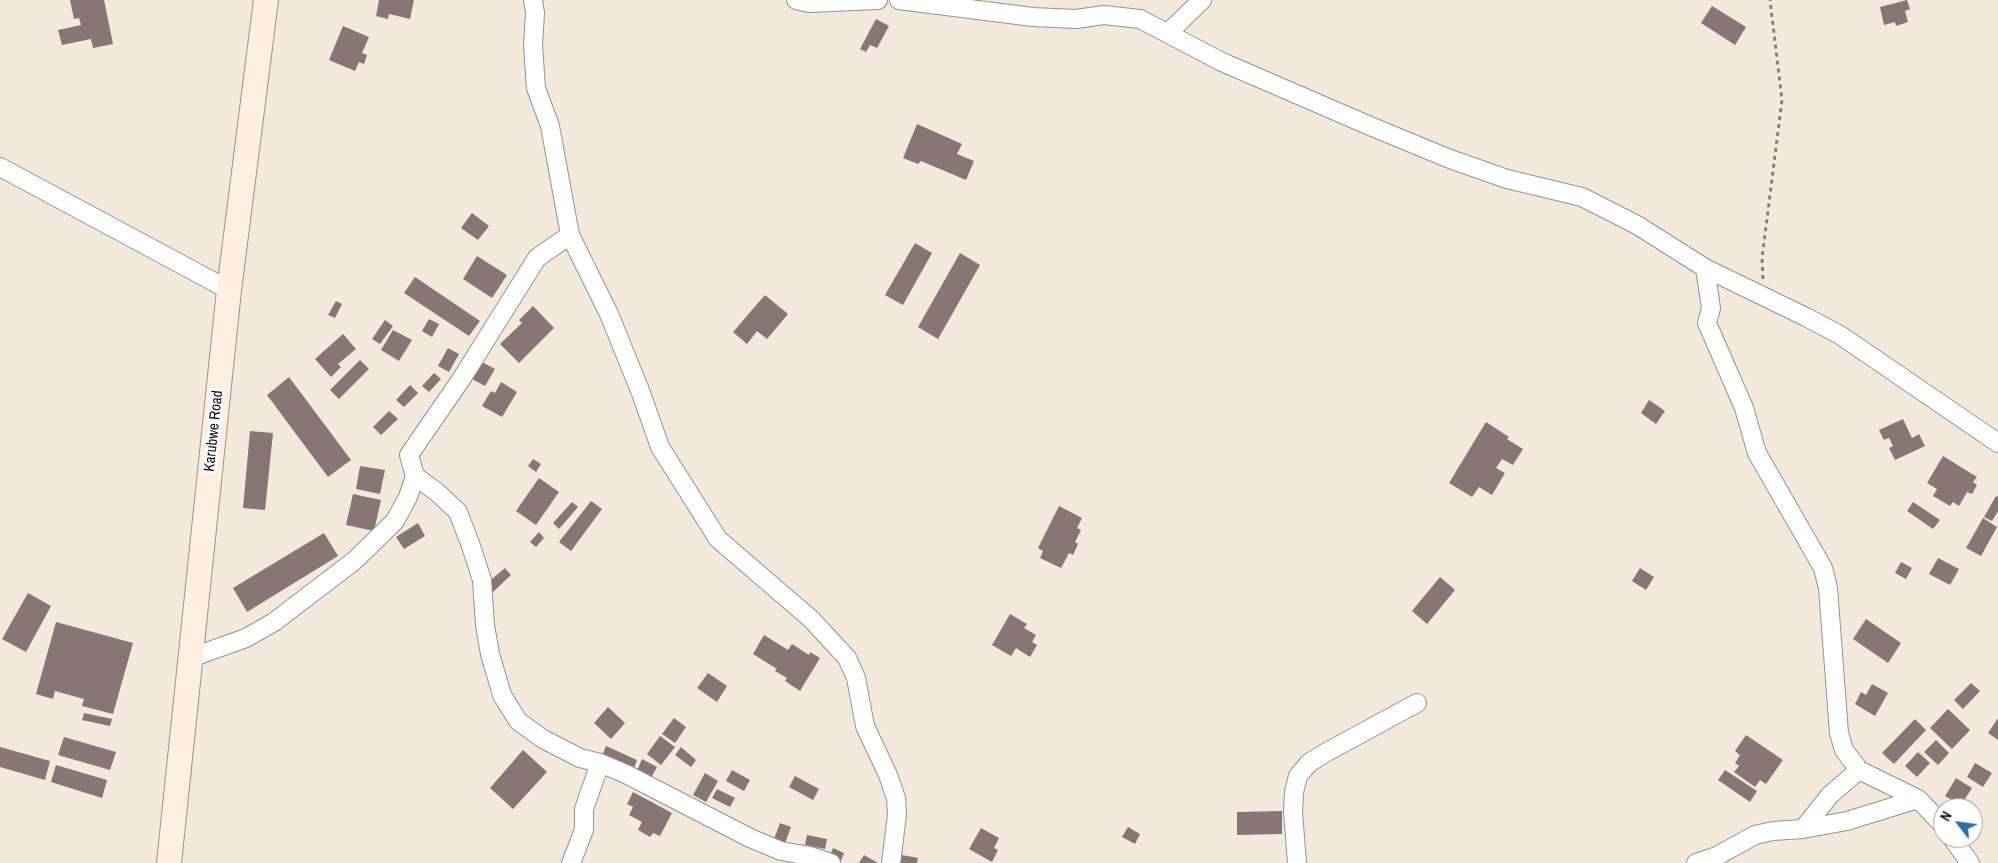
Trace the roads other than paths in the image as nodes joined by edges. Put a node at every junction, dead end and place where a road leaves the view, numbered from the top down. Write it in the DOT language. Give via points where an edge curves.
graph roads {
  1 [pos="266,0"];
  2 [pos="533,0"];
  3 [pos="796,0"];
  4 [pos="878,0"];
  5 [pos="900,0"];
  6 [pos="1202,0"];
  7 [pos="1168,33"];
  8 [pos="0,167"];
  9 [pos="570,235"];
  10 [pos="1705,268"];
  11 [pos="229,290"];
  12 [pos="1998,443"];
  13 [pos="415,476"];
  14 [pos="190,658"];
  15 [pos="1417,703"];
  16 [pos="600,763"];
  17 [pos="1860,770"];
  18 [pos="1918,799"];
  19 [pos="1933,815"];
  20 [pos="1802,828"];
  21 [pos="1959,848"];
  22 [pos="169,863"];
  23 [pos="571,863"];
  24 [pos="831,863"];
  25 [pos="890,863"];
  26 [pos="1297,863"];
  27 [pos="1696,863"];
  28 [pos="1970,863"];
  1 -- 11 [label="street, Karubwe Road"];
  2 -- 9 [label="street" via="536,88 550,126"];
  3 -- 4 [label="street" via="851,3"];
  5 -- 7 [label="street" via="1033,16 1076,19 1104,15 1140,19"];
  6 -- 7 [label="street"];
  7 -- 10 [label="street" via="1222,62 1441,155 1507,178 1582,197 1637,224"];
  8 -- 11 [label="street"];
  9 -- 13 [label="street" via="537,258 462,378 409,454"];
  9 -- 25 [label="street" via="609,314 660,447 718,539 811,619 847,658 856,678 865,726 896,798 897,815"];
  10 -- 12 [label="street" via="1840,336"];
  10 -- 17 [label="street" via="1711,308 1707,323 1744,408 1756,453 1823,568 1828,588 1839,733 1844,750"];
  11 -- 14 [label="street, Karubwe Road"];
  13 -- 14 [label="street" via="395,521 354,560 274,622 246,638"];
  13 -- 16 [label="street" via="458,512 482,580 490,654 502,695 518,721 543,739 580,758"];
  14 -- 22 [label="street, Karubwe Road"];
  15 -- 26 [label="street" via="1325,753 1309,763 1298,776 1293,812"];
  16 -- 23 [label="street" via="584,809 584,830"];
  16 -- 24 [label="street" via="750,838 782,851"];
  17 -- 18 [label="street"];
  17 -- 20 [label="street" via="1830,795"];
  18 -- 19 [label="street"];
  18 -- 20 [label="street" via="1861,818"];
  20 -- 27 [label="street" via="1755,835 1717,856"];
  21 -- 28 [label="street"];
}
